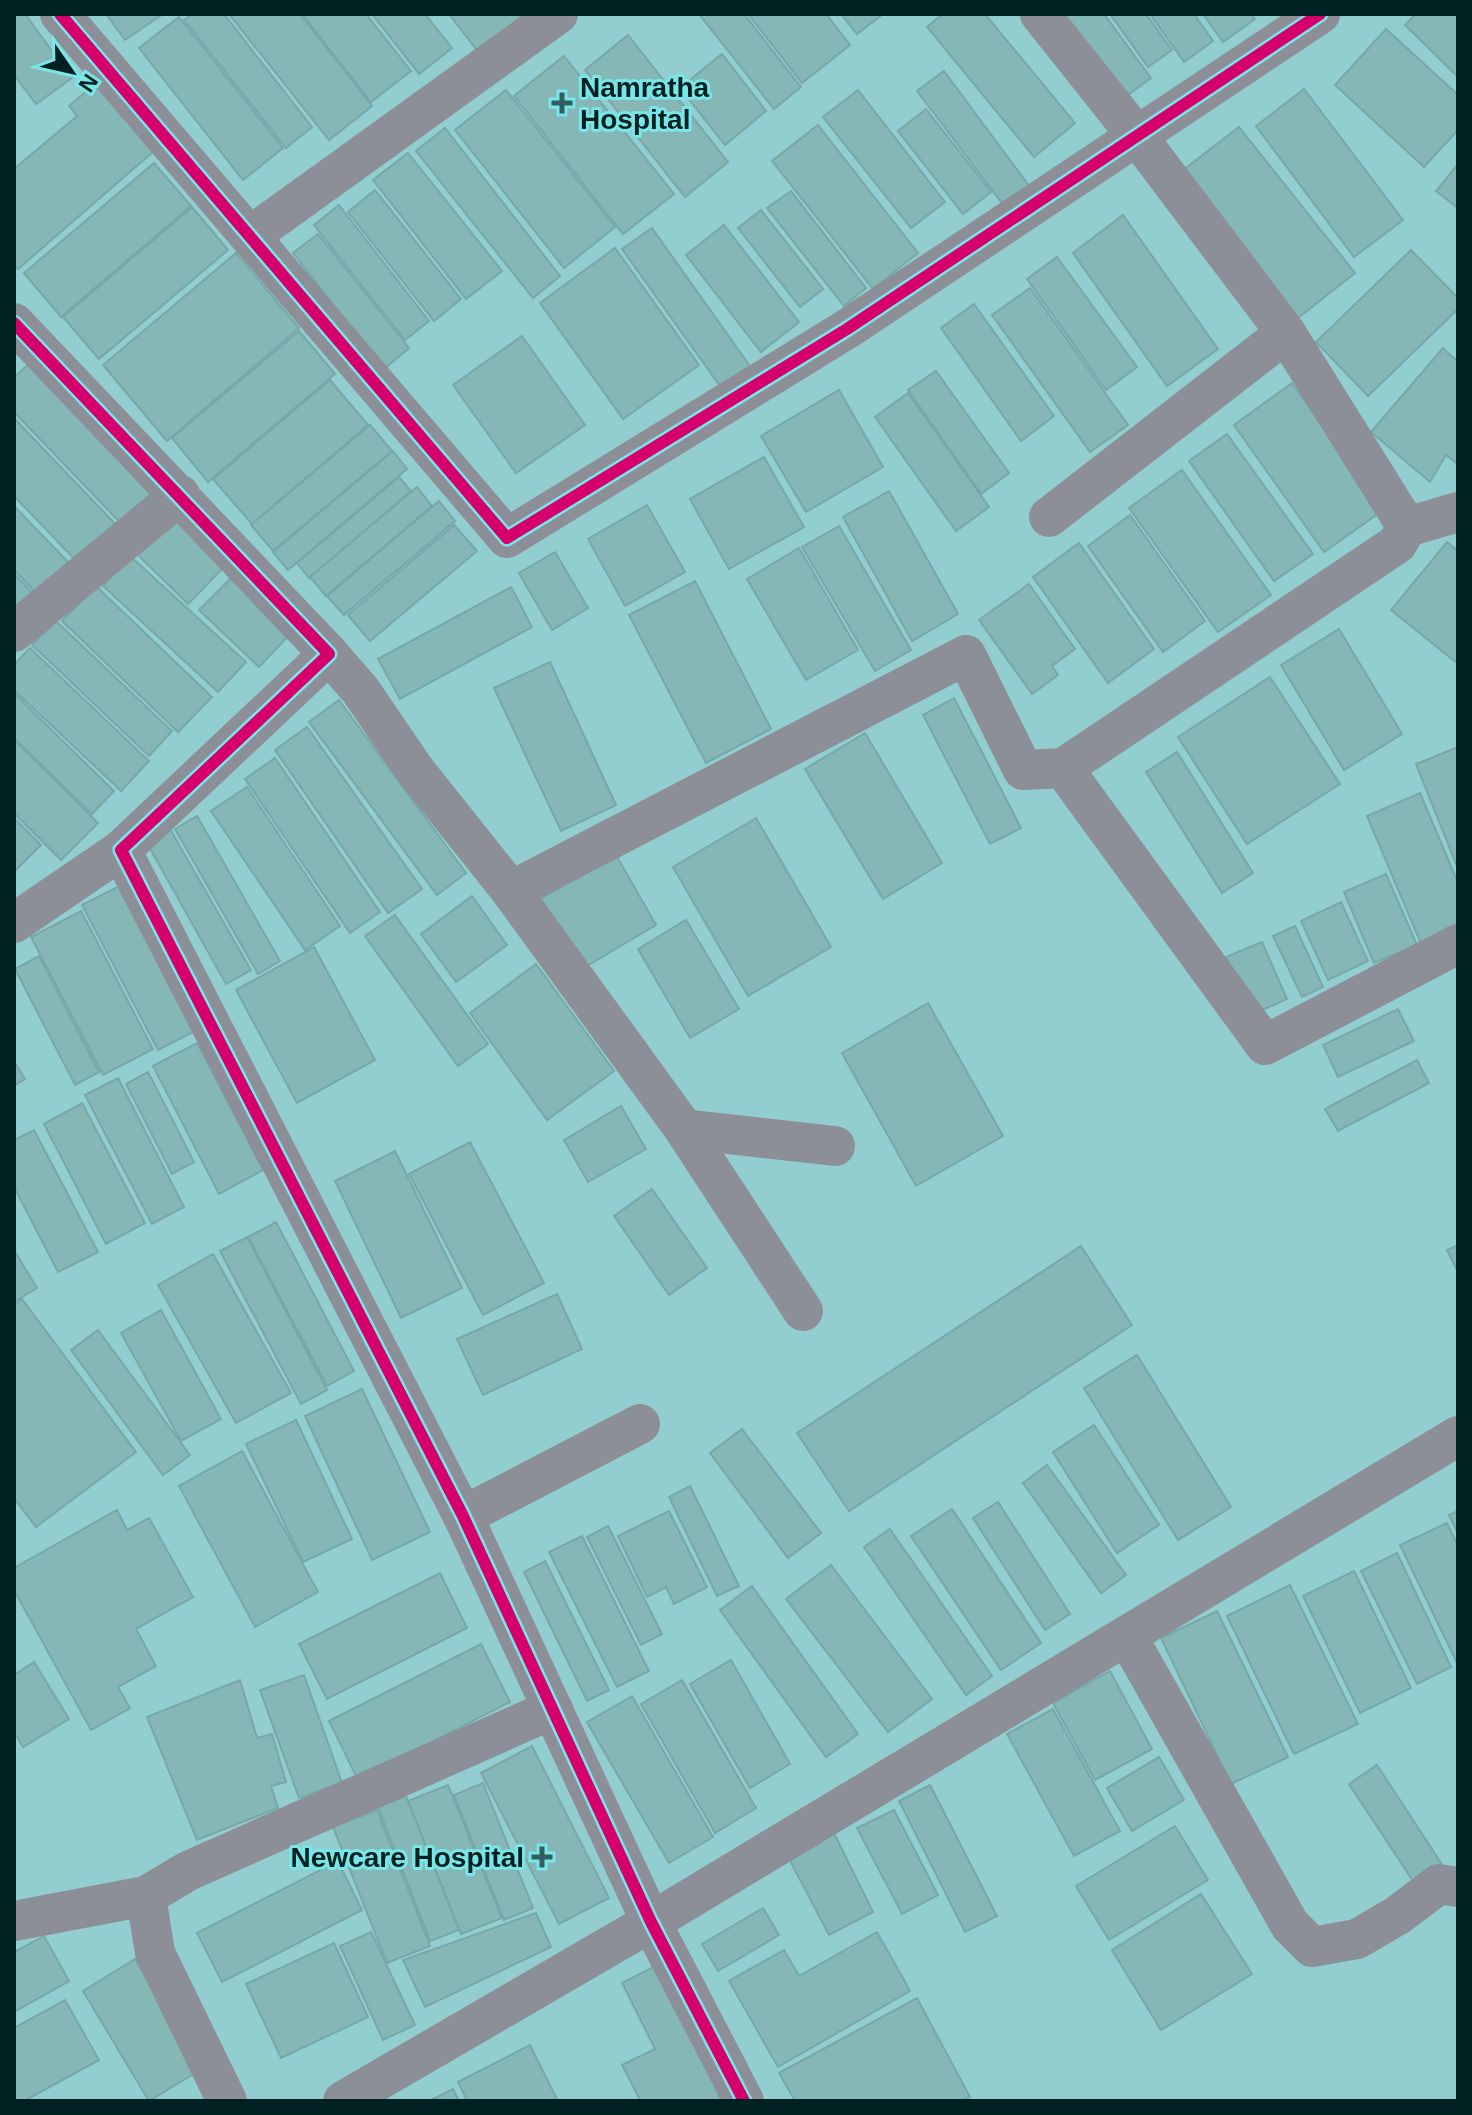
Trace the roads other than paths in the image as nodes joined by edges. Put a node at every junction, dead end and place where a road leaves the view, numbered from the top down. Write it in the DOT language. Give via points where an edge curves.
graph roads {
  1 [pos="60,14"];
  2 [pos="558,14"];
  3 [pos="1040,14"];
  4 [pos="1320,14"];
  5 [pos="1137,136"];
  6 [pos="250,236"];
  7 [pos="17,333"];
  8 [pos="1286,333"];
  9 [pos="180,495"];
  10 [pos="1458,512"];
  11 [pos="1049,517"];
  12 [pos="1407,527"];
  13 [pos="14,632"];
  14 [pos="329,654"];
  15 [pos="1063,768"];
  16 [pos="121,850"];
  17 [pos="511,891"];
  18 [pos="14,923"];
  19 [pos="1458,944"];
  20 [pos="684,1129"];
  21 [pos="835,1146"];
  22 [pos="803,1311"];
  23 [pos="640,1424"];
  24 [pos="1458,1436"];
  25 [pos="463,1516"];
  26 [pos="1127,1636"];
  27 [pos="553,1709"];
  28 [pos="1458,1887"];
  29 [pos="146,1896"];
  30 [pos="14,1921"];
  31 [pos="651,1922"];
  32 [pos="227,2101"];
  33 [pos="343,2101"];
  34 [pos="744,2101"];
  1 -- 6 [label="street"];
  2 -- 6 [label="street"];
  3 -- 5 [label="street"];
  4 -- 5 [label="street"];
  5 -- 6 [label="street" via="847,329 507,538"];
  5 -- 8 [label="street"];
  7 -- 9 [label="street"];
  8 -- 11 [label="street"];
  8 -- 12 [label="street"];
  9 -- 13 [label="street"];
  9 -- 14 [label="street"];
  10 -- 12 [label="street"];
  12 -- 15 [label="street" via="1397,544"];
  14 -- 16 [label="street"];
  14 -- 17 [label="street"];
  15 -- 17 [label="street" via="1023,770 966,655"];
  15 -- 19 [label="street" via="1265,1045"];
  16 -- 18 [label="street"];
  16 -- 25 [label="street"];
  17 -- 20 [label="street"];
  20 -- 21 [label="street"];
  20 -- 22 [label="street"];
  23 -- 25 [label="street"];
  24 -- 26 [label="street"];
  25 -- 27 [label="street"];
  26 -- 28 [label="street" via="1290,1925 1312,1947 1357,1939 1439,1884"];
  26 -- 31 [label="street"];
  27 -- 29 [label="street" via="188,1871"];
  27 -- 31 [label="street"];
  29 -- 30 [label="street"];
  29 -- 32 [label="street" via="155,1953"];
  31 -- 33 [label="street"];
  31 -- 34 [label="street"];
}
